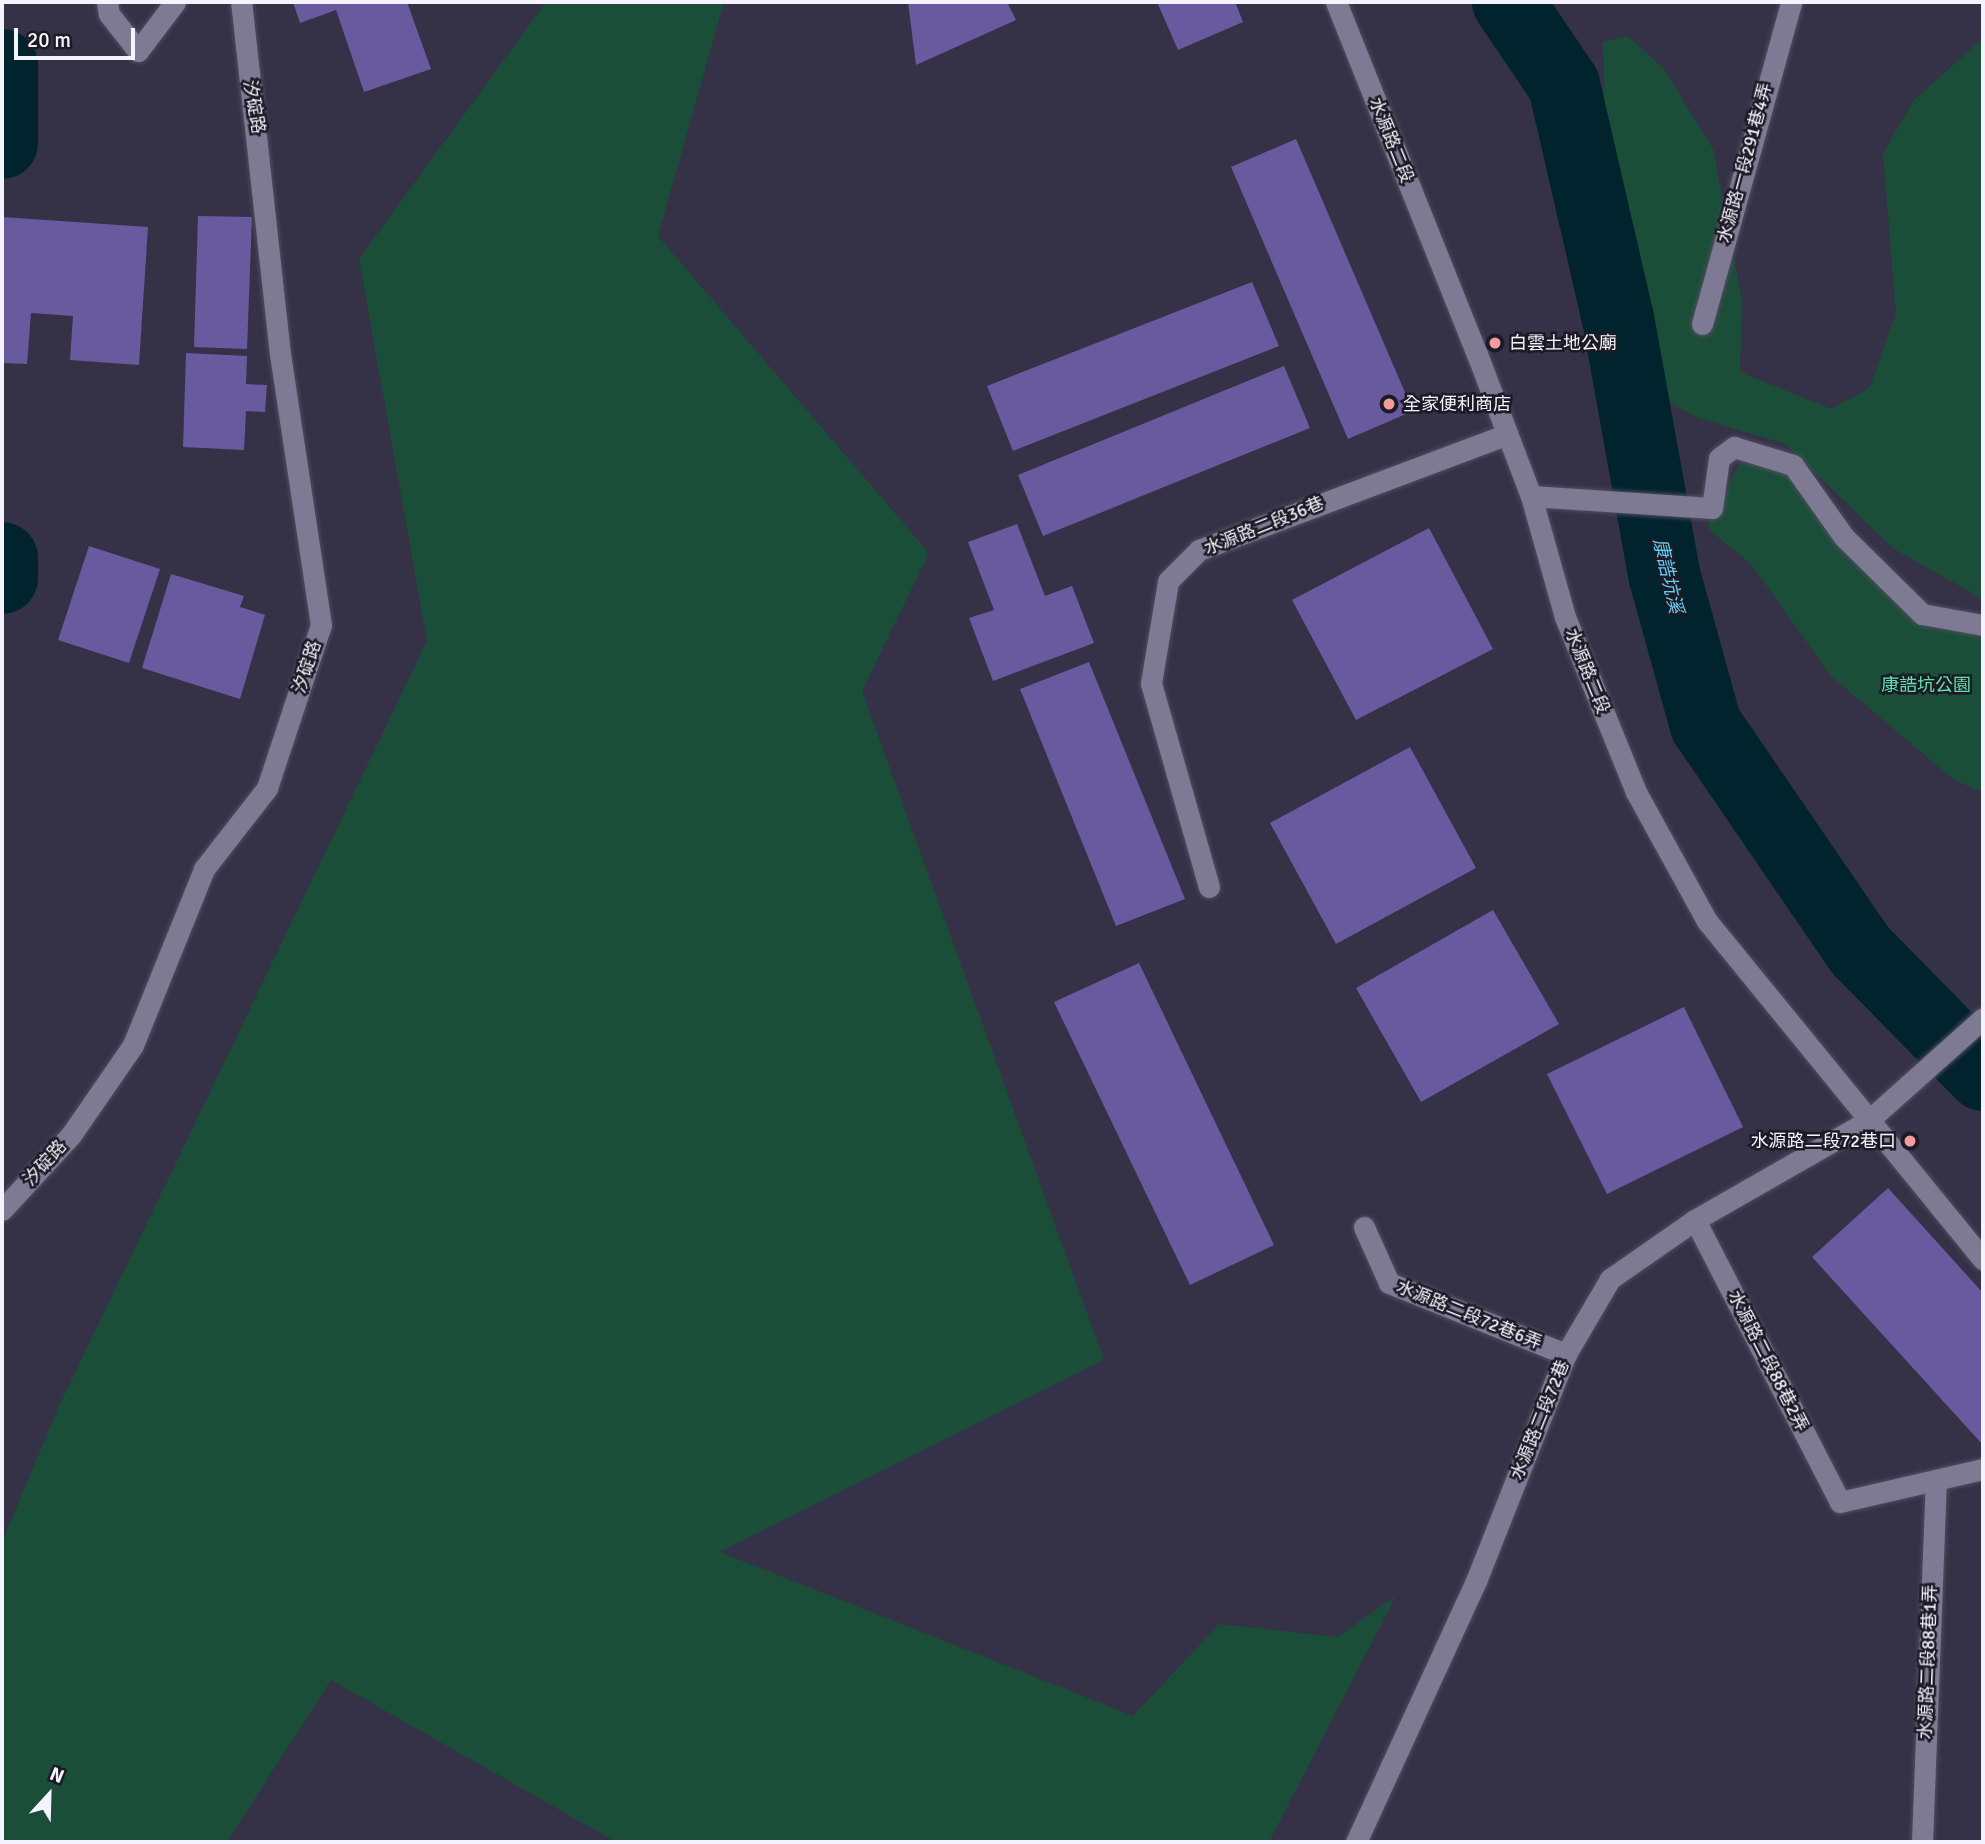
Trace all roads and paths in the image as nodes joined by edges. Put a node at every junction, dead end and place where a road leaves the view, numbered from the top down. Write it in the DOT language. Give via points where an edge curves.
graph roads {
  1 [pos="107,2"];
  2 [pos="175,2"];
  3 [pos="241,2"];
  4 [pos="1336,2"];
  5 [pos="1791,2"];
  6 [pos="1702,324"];
  7 [pos="1507,434"];
  8 [pos="1531,496"];
  9 [pos="1983,625"];
  10 [pos="1209,887"];
  11 [pos="1983,1018"];
  12 [pos="1868,1121"];
  13 [pos="2,1210"];
  14 [pos="1695,1220"];
  15 [pos="1364,1227"];
  16 [pos="1983,1260"];
  17 [pos="1566,1354"];
  18 [pos="1983,1469"];
  19 [pos="1936,1483"];
  20 [pos="1356,1842"];
  21 [pos="1922,1842"];
  1 -- 2 [label="street" via="109,15 138,51"];
  3 -- 13 [label="street, 汐碇路" via="280,354 321,625 267,788 204,869 133,1045 71,1135"];
  4 -- 7 [label="street, 水源路二段"];
  5 -- 6 [label="street, 水源路一段291巷4弄"];
  7 -- 8 [label="street, 水源路二段"];
  7 -- 10 [label="street, 水源路二段36巷" via="1199,550 1168,581 1151,683"];
  8 -- 9 [label="street" via="1712,508 1719,458 1734,447 1793,465 1844,537 1922,614"];
  8 -- 12 [label="street, 水源路二段" via="1564,617 1642,804 1707,922"];
  11 -- 12 [label="street, 水源路二段72巷" via="1914,1085"];
  12 -- 14 [label="street, 水源路二段72巷"];
  12 -- 16 [label="street, 水源路二段"];
  14 -- 17 [label="street, 水源路二段72巷" via="1610,1279"];
  14 -- 19 [label="street, 水源路二段88巷2弄" via="1840,1502"];
  15 -- 17 [label="street, 水源路二段72巷6弄" via="1389,1283"];
  17 -- 20 [label="street, 水源路二段72巷" via="1476,1581"];
  18 -- 19 [label="street"];
  19 -- 21 [label="street, 水源路二段88巷1弄"];
}
